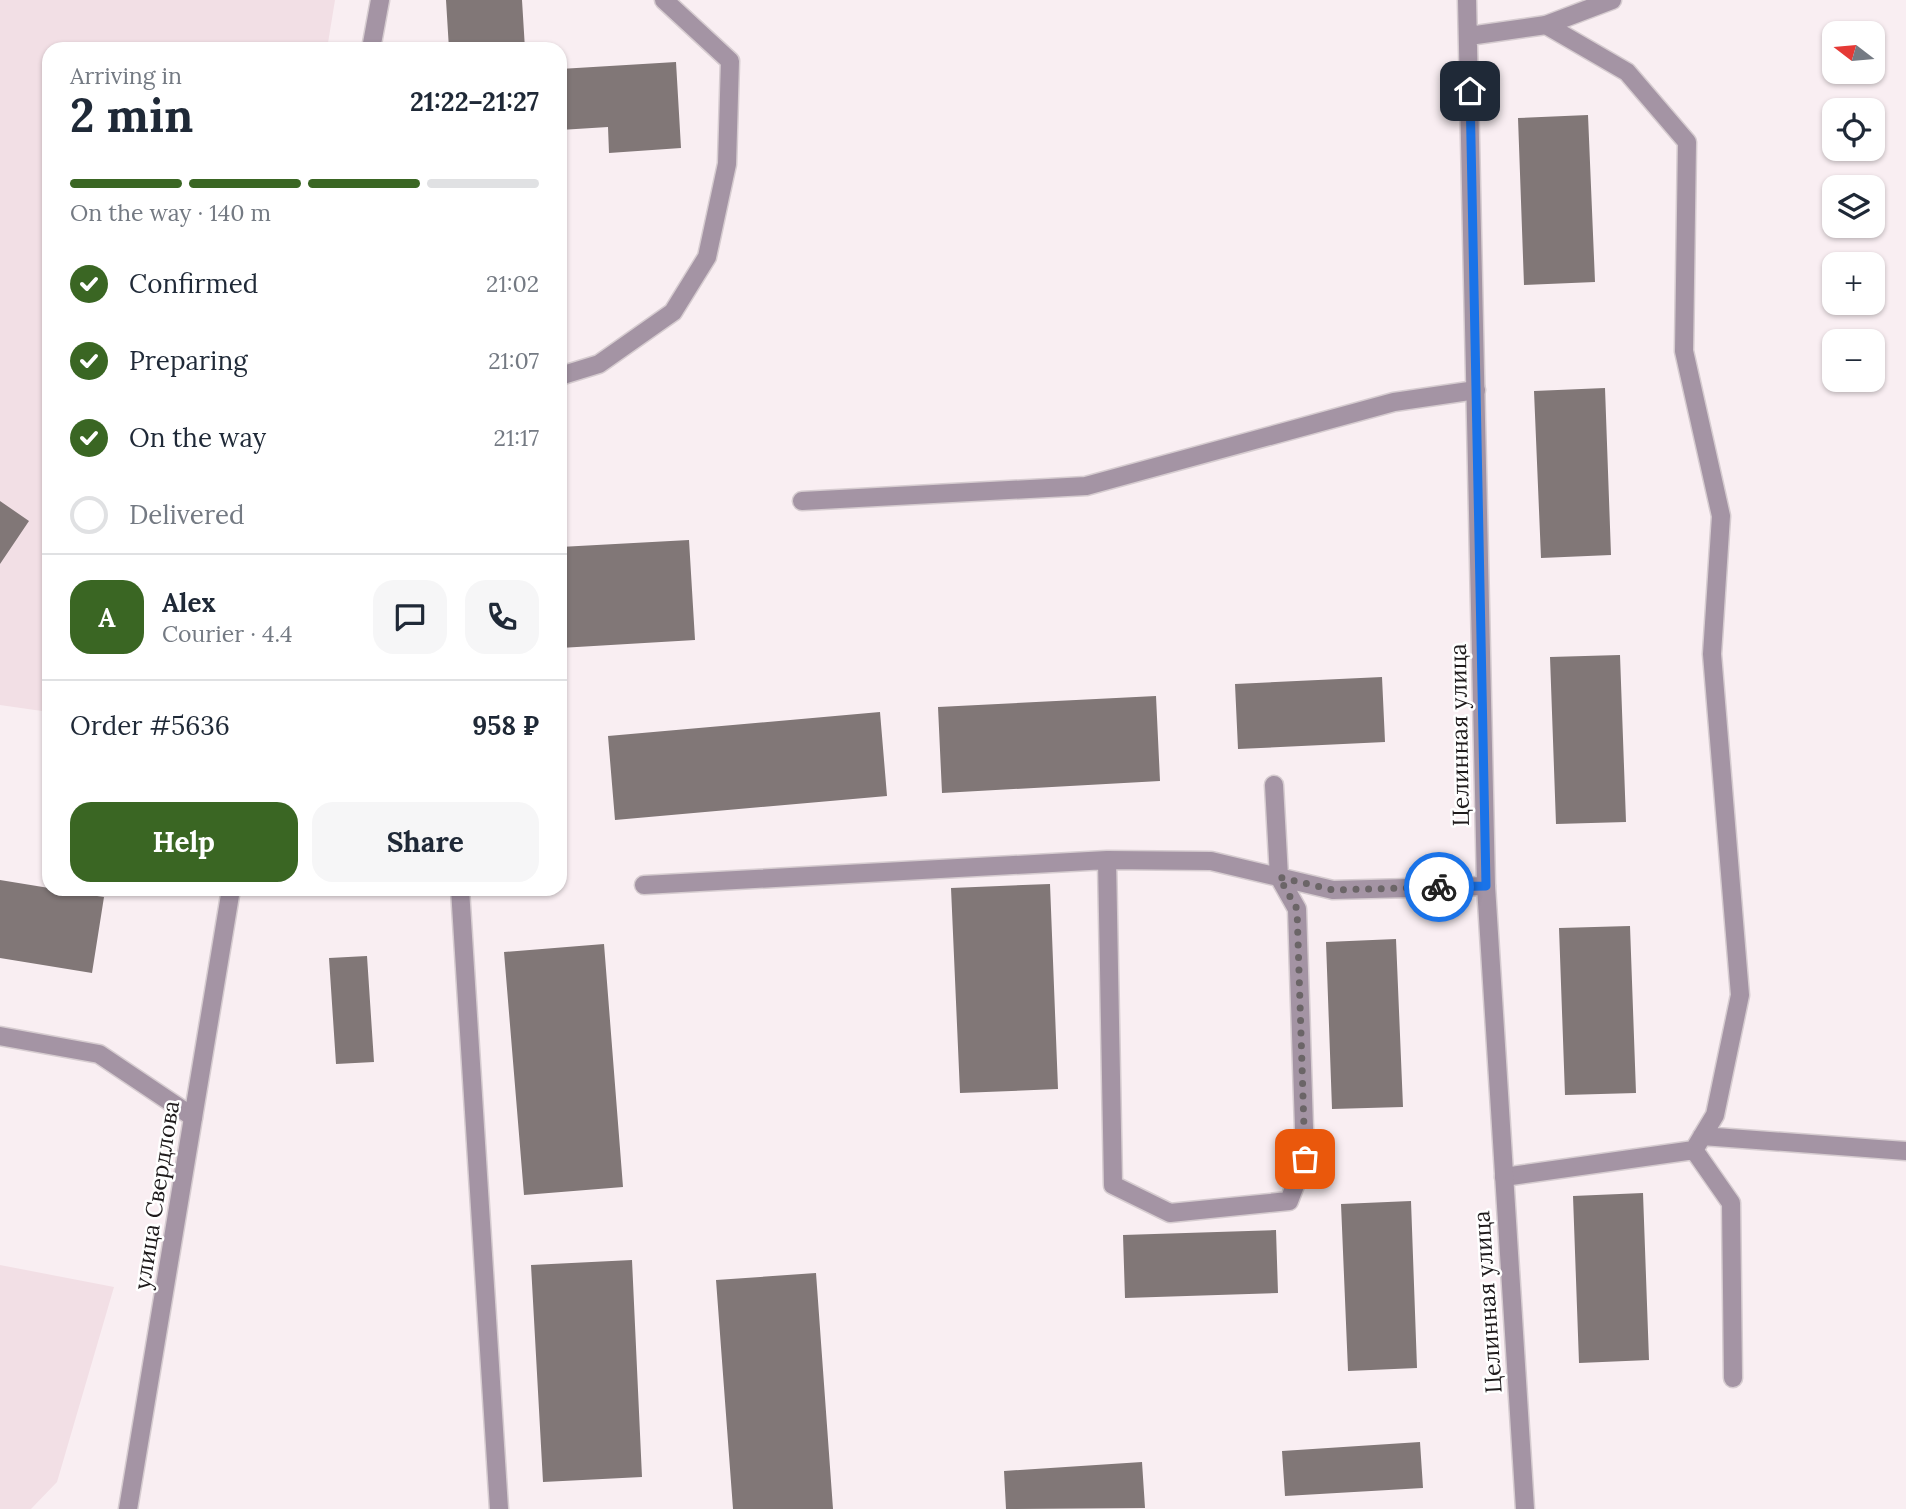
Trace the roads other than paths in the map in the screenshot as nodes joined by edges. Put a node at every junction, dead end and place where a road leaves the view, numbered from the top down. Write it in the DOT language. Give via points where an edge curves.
graph roads {
  1 [pos="380,0"];
  2 [pos="664,0"];
  3 [pos="1467,0"];
  4 [pos="1612,0"];
  5 [pos="1546,25"];
  6 [pos="1469,36"];
  7 [pos="372,42"];
  8 [pos="567,374"];
  9 [pos="1476,390"];
  10 [pos="802,501"];
  11 [pos="1274,785"];
  12 [pos="1107,860"];
  13 [pos="1279,877"];
  14 [pos="644,885"];
  15 [pos="1486,886"];
  16 [pos="230,896"];
  17 [pos="460,896"];
  18 [pos="0,1036"];
  19 [pos="193,1116"];
  20 [pos="1698,1143"];
  21 [pos="1906,1151"];
  22 [pos="1504,1177"];
  23 [pos="1734,1378"];
  24 [pos="128,1509"];
  25 [pos="499,1509"];
  26 [pos="1525,1509"];
  1 -- 7 [label="street"];
  2 -- 8 [label="street" via="730,61 727,164 706,257 673,312 599,364"];
  3 -- 6 [label="street, Целинная улица"];
  4 -- 5 [label="street"];
  5 -- 6 [label="street"];
  5 -- 20 [label="street" via="1627,72 1687,142 1684,351 1721,516 1712,654 1740,995 1715,1115"];
  6 -- 9 [label="street, Целинная улица"];
  9 -- 10 [label="street" via="1394,402 1086,486"];
  9 -- 15 [label="street, Целинная улица"];
  11 -- 13 [label="street"];
  12 -- 13 [label="street" via="1211,861"];
  12 -- 13 [label="street" via="1113,1185 1170,1213 1289,1201 1305,1159 1297,909"];
  12 -- 14 [label="street"];
  13 -- 15 [label="street" via="1333,890"];
  15 -- 22 [label="street, Целинная улица"];
  16 -- 19 [label="street, улица Свердлова"];
  17 -- 25 [label="street"];
  18 -- 19 [label="street" via="99,1054"];
  19 -- 24 [label="street, улица Свердлова"];
  20 -- 21 [label="street"];
  20 -- 22 [label="street"];
  20 -- 23 [label="street" via="1731,1203"];
  22 -- 26 [label="street, Целинная улица"];
}
